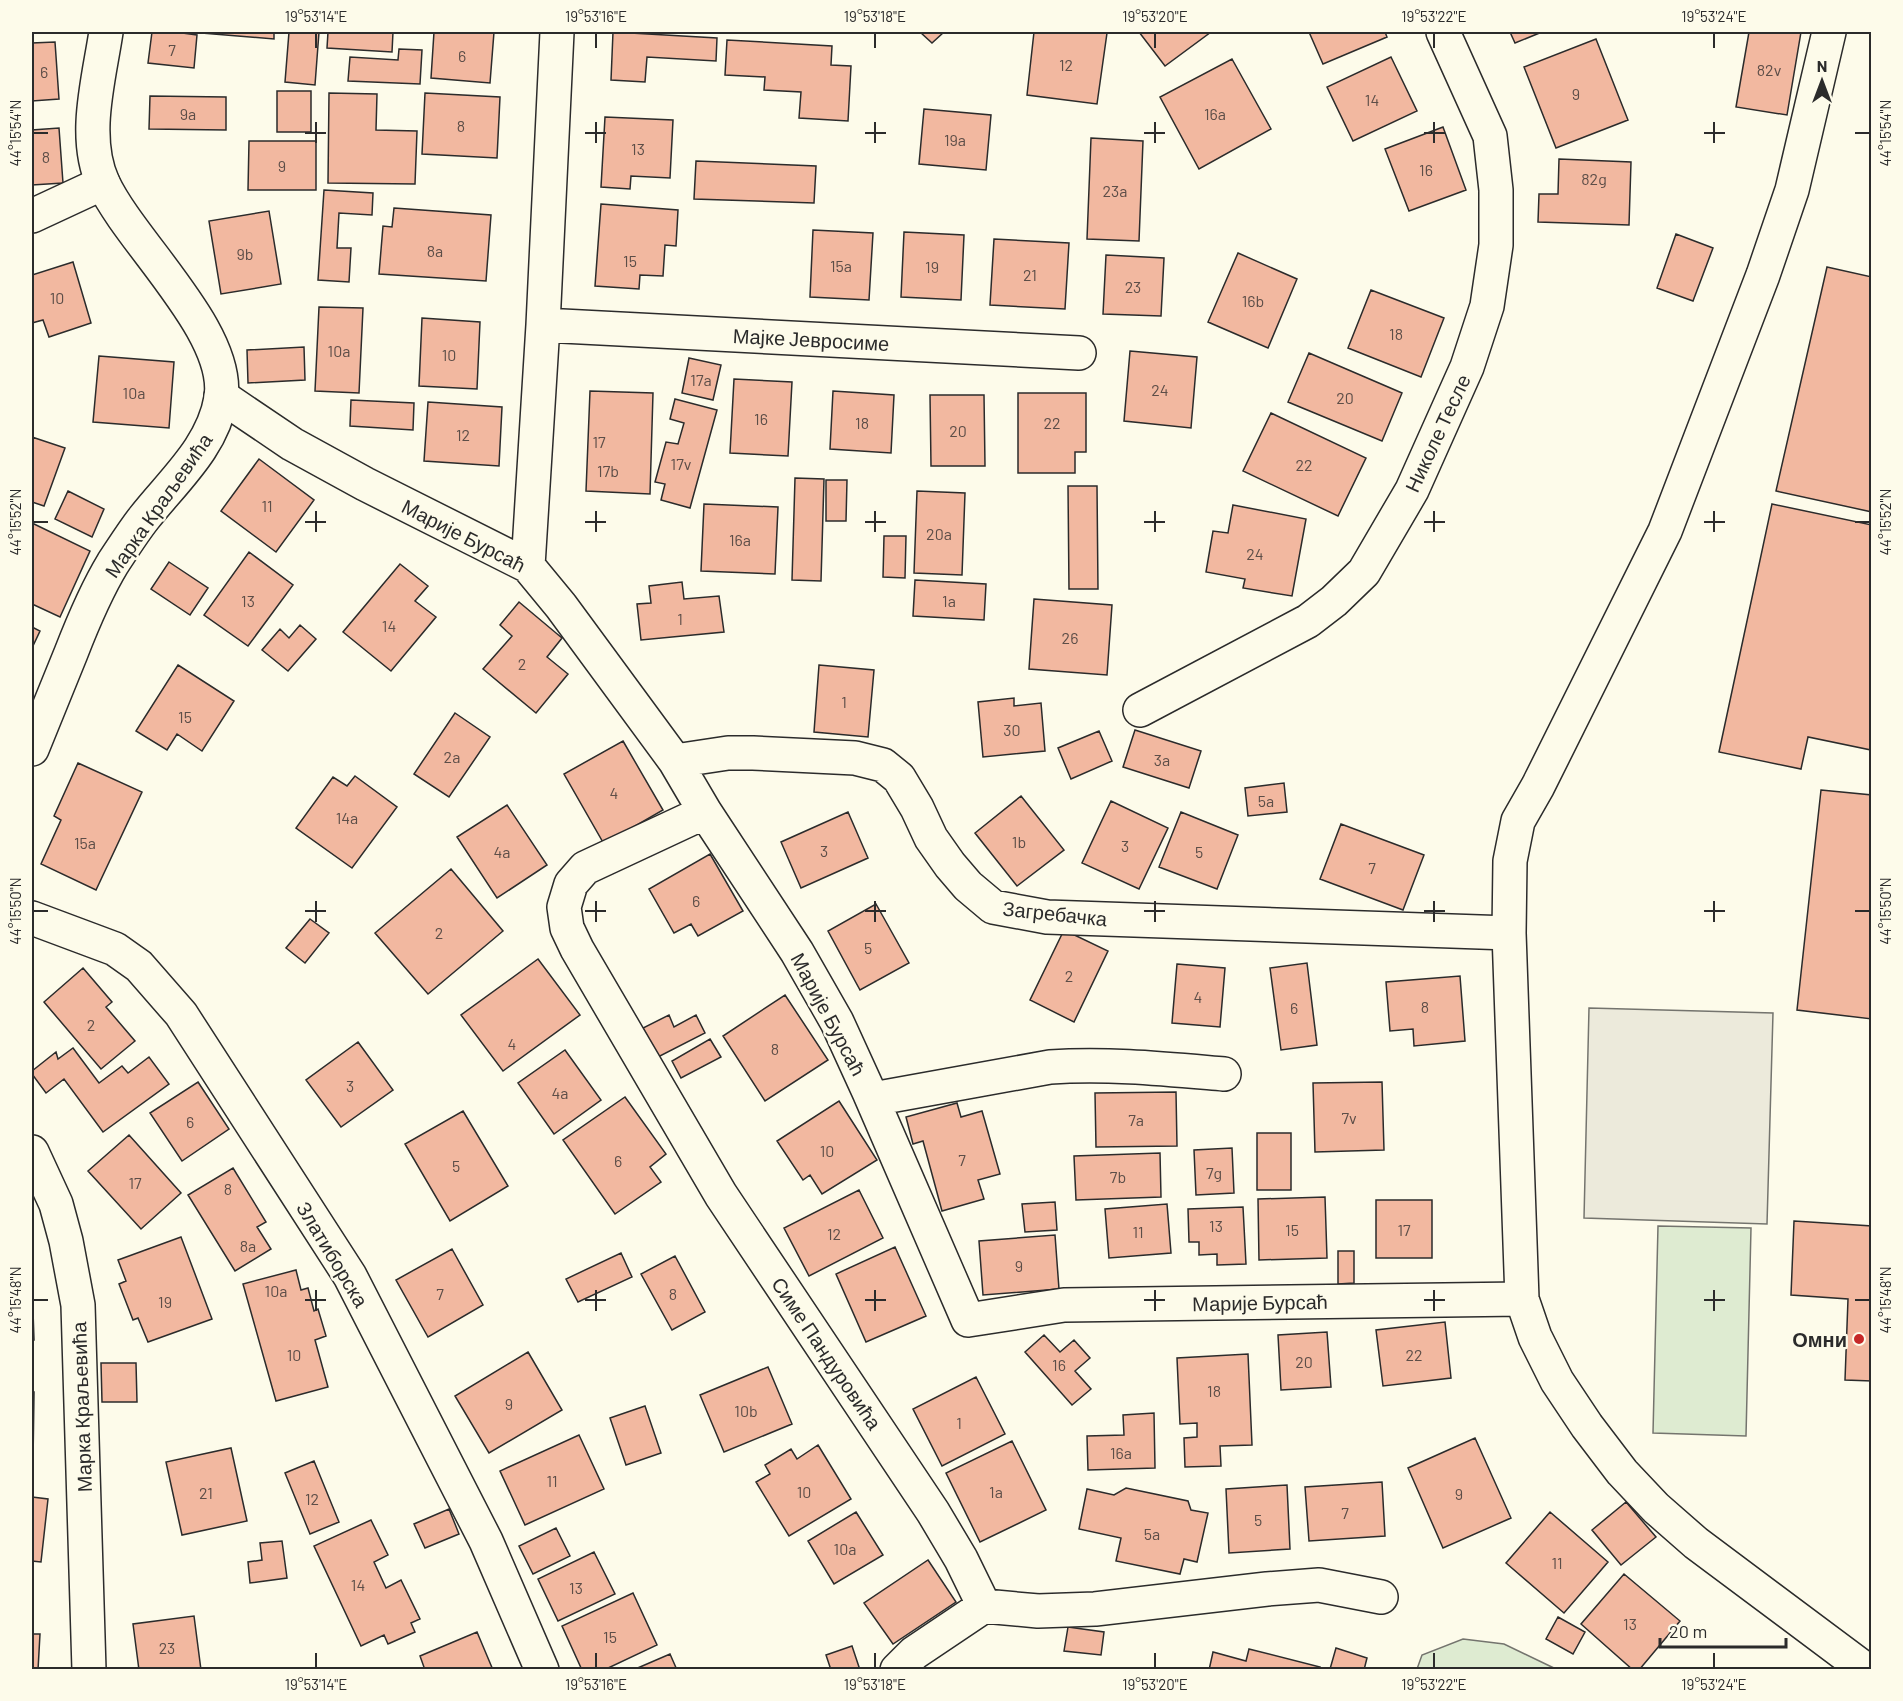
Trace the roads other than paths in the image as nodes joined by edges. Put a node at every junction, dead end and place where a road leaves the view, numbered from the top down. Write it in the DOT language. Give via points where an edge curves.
graph roads {
  1 [pos="106,32"];
  2 [pos="557,32"];
  3 [pos="1443,32"];
  4 [pos="1830,32"];
  5 [pos="103,183"];
  6 [pos="32,216"];
  7 [pos="543,325"];
  8 [pos="1079,353"];
  9 [pos="221,396"];
  10 [pos="528,566"];
  11 [pos="1140,710"];
  12 [pos="32,749"];
  13 [pos="675,761"];
  14 [pos="705,812"];
  15 [pos="32,918"];
  16 [pos="1509,933"];
  17 [pos="1224,1074"];
  18 [pos="873,1099"];
  19 [pos="32,1152"];
  20 [pos="1522,1299"];
  21 [pos="1381,1597"];
  22 [pos="984,1606"];
  23 [pos="89,1670"];
  24 [pos="542,1670"];
  25 [pos="897,1670"];
  26 [pos="1866,1670"];
  1 -- 5 [label="street, Марка Краљевића" via="93,118 94,150"];
  2 -- 7 [label="street"];
  3 -- 11 [label="street, Николе Тесле" via="1490,136 1496,190 1496,245 1486,306 1467,367 1412,490 1364,572 1308,621"];
  4 -- 16 [label="street" via="1792,190 1665,531 1518,821 1510,861"];
  5 -- 6 [label="street"];
  5 -- 9 [label="street, Марка Краљевића" via="206,333 219,365"];
  7 -- 8 [label="street, Мајке Јевросиме"];
  7 -- 10 [label="street"];
  9 -- 10 [label="street, Марије Бурсаћ" via="292,444 354,479"];
  9 -- 12 [label="street, Марка Краљевића" via="214,426 201,449 143,519 112,564 90,606"];
  10 -- 13 [label="street, Марије Бурсаћ"];
  13 -- 14 [label="street, Марије Бурсаћ"];
  13 -- 16 [label="street, Загребачка" via="753,753 855,758 883,765 899,778 931,838 968,886 993,907 1017,912"];
  14 -- 18 [label="street, Марије Бурсаћ" via="802,962 837,1022"];
  14 -- 22 [label="street, Симе Пандуровића" via="585,868 571,884 564,908 567,928 721,1195 933,1512"];
  15 -- 24 [label="street, Златиборска" via="114,950 139,966 182,1014 350,1276 486,1541"];
  16 -- 20 [label="street"];
  17 -- 18 [label="street" via="1114,1065 1050,1067"];
  18 -- 20 [label="street, Марије Бурсаћ" via="968,1320 1064,1305"];
  19 -- 23 [label="street, Марка Краљевића" via="56,1204 78,1305"];
  20 -- 26 [label="street" via="1557,1381 1629,1479 1696,1544"];
  21 -- 22 [label="street" via="1319,1586 1095,1609 1038,1611"];
  22 -- 25 [label="street" via="914,1653"];
}
